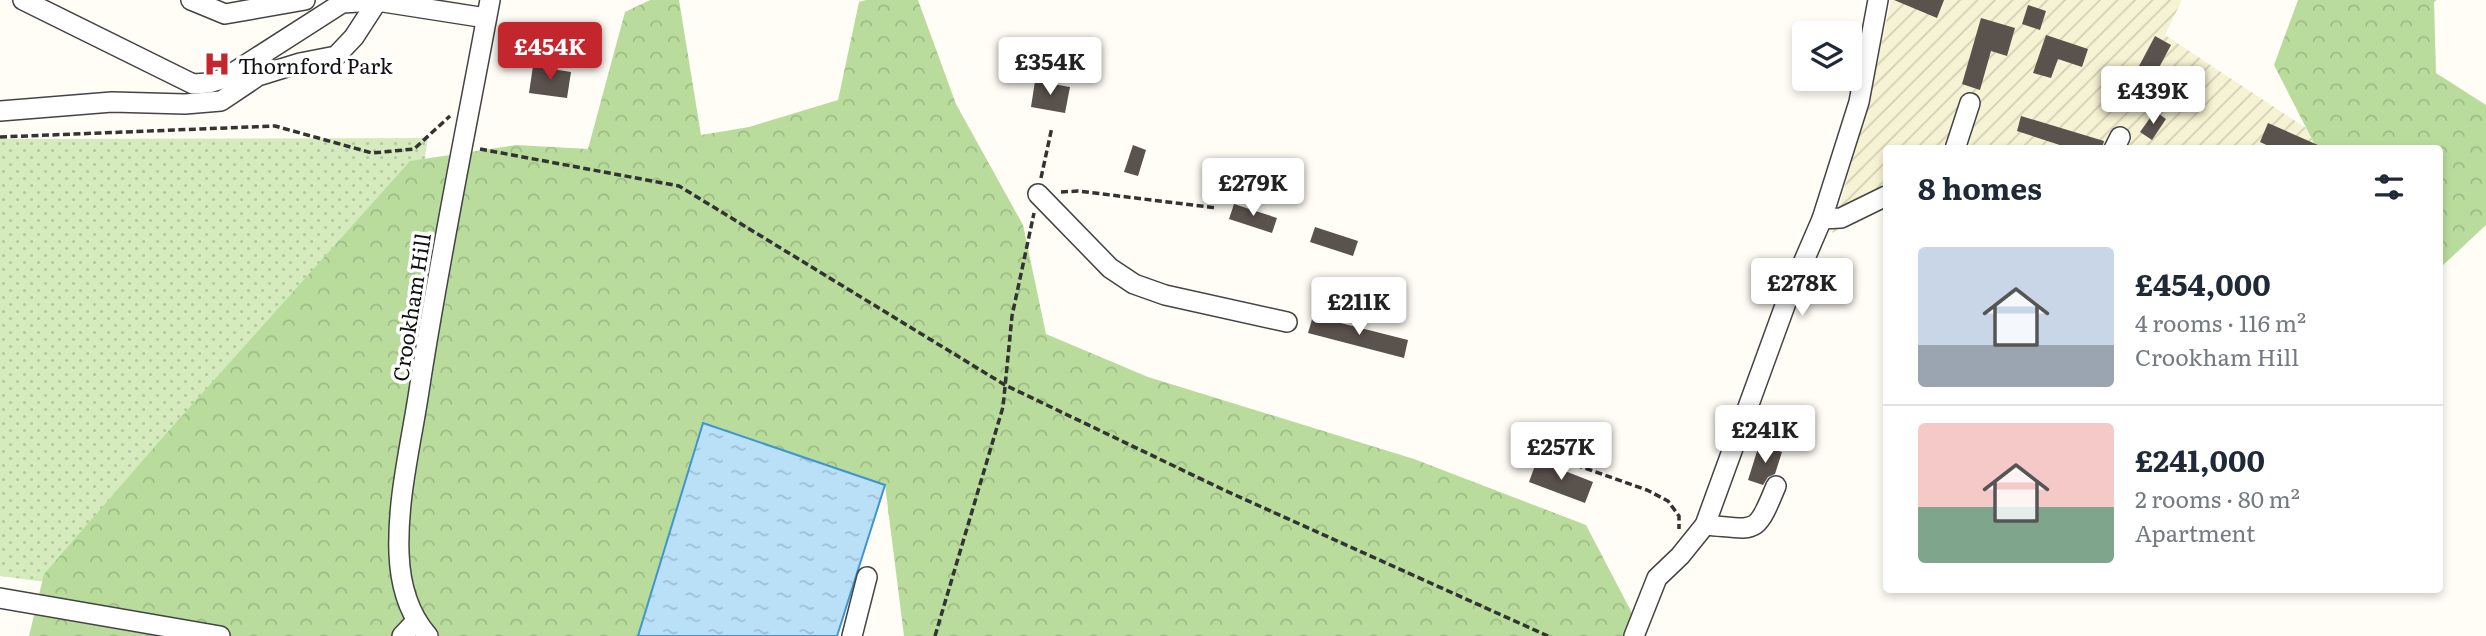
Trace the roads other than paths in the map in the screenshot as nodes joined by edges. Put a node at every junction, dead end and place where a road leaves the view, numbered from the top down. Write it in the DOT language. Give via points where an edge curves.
graph roads {
  1 [pos="23,0"];
  2 [pos="191,0"];
  3 [pos="305,0"];
  4 [pos="378,0"];
  5 [pos="432,0"];
  6 [pos="1878,0"];
  7 [pos="488,9"];
  8 [pos="1969,103"];
  9 [pos="0,111"];
  10 [pos="1956,145"];
  11 [pos="1038,194"];
  12 [pos="1883,197"];
  13 [pos="1822,219"];
  14 [pos="1287,322"];
  15 [pos="1776,486"];
  16 [pos="1705,525"];
  17 [pos="867,577"];
  18 [pos="0,598"];
  19 [pos="422,628"];
  20 [pos="220,636"];
  21 [pos="402,636"];
  22 [pos="852,636"];
  23 [pos="1634,636"];
  1 -- 4 [label="street" via="192,84 225,78 342,3"];
  2 -- 3 [label="street" via="225,14"];
  4 -- 7 [label="street"];
  4 -- 9 [label="street" via="336,56 258,76 221,101 112,102"];
  5 -- 7 [label="street"];
  6 -- 13 [label="street" via="1859,102"];
  7 -- 19 [label="street, Crookham Hill" via="435,283 400,514 399,555 407,600"];
  8 -- 10 [label="street"];
  11 -- 14 [label="street" via="1110,268 1134,284"];
  12 -- 13 [label="street" via="1841,218"];
  13 -- 16 [label="street" via="1787,300"];
  15 -- 16 [label="street" via="1762,521 1750,529"];
  16 -- 23 [label="street" via="1657,578"];
  17 -- 22 [label="street"];
  18 -- 20 [label="street"];
  19 -- 21 [label="street"];
}
